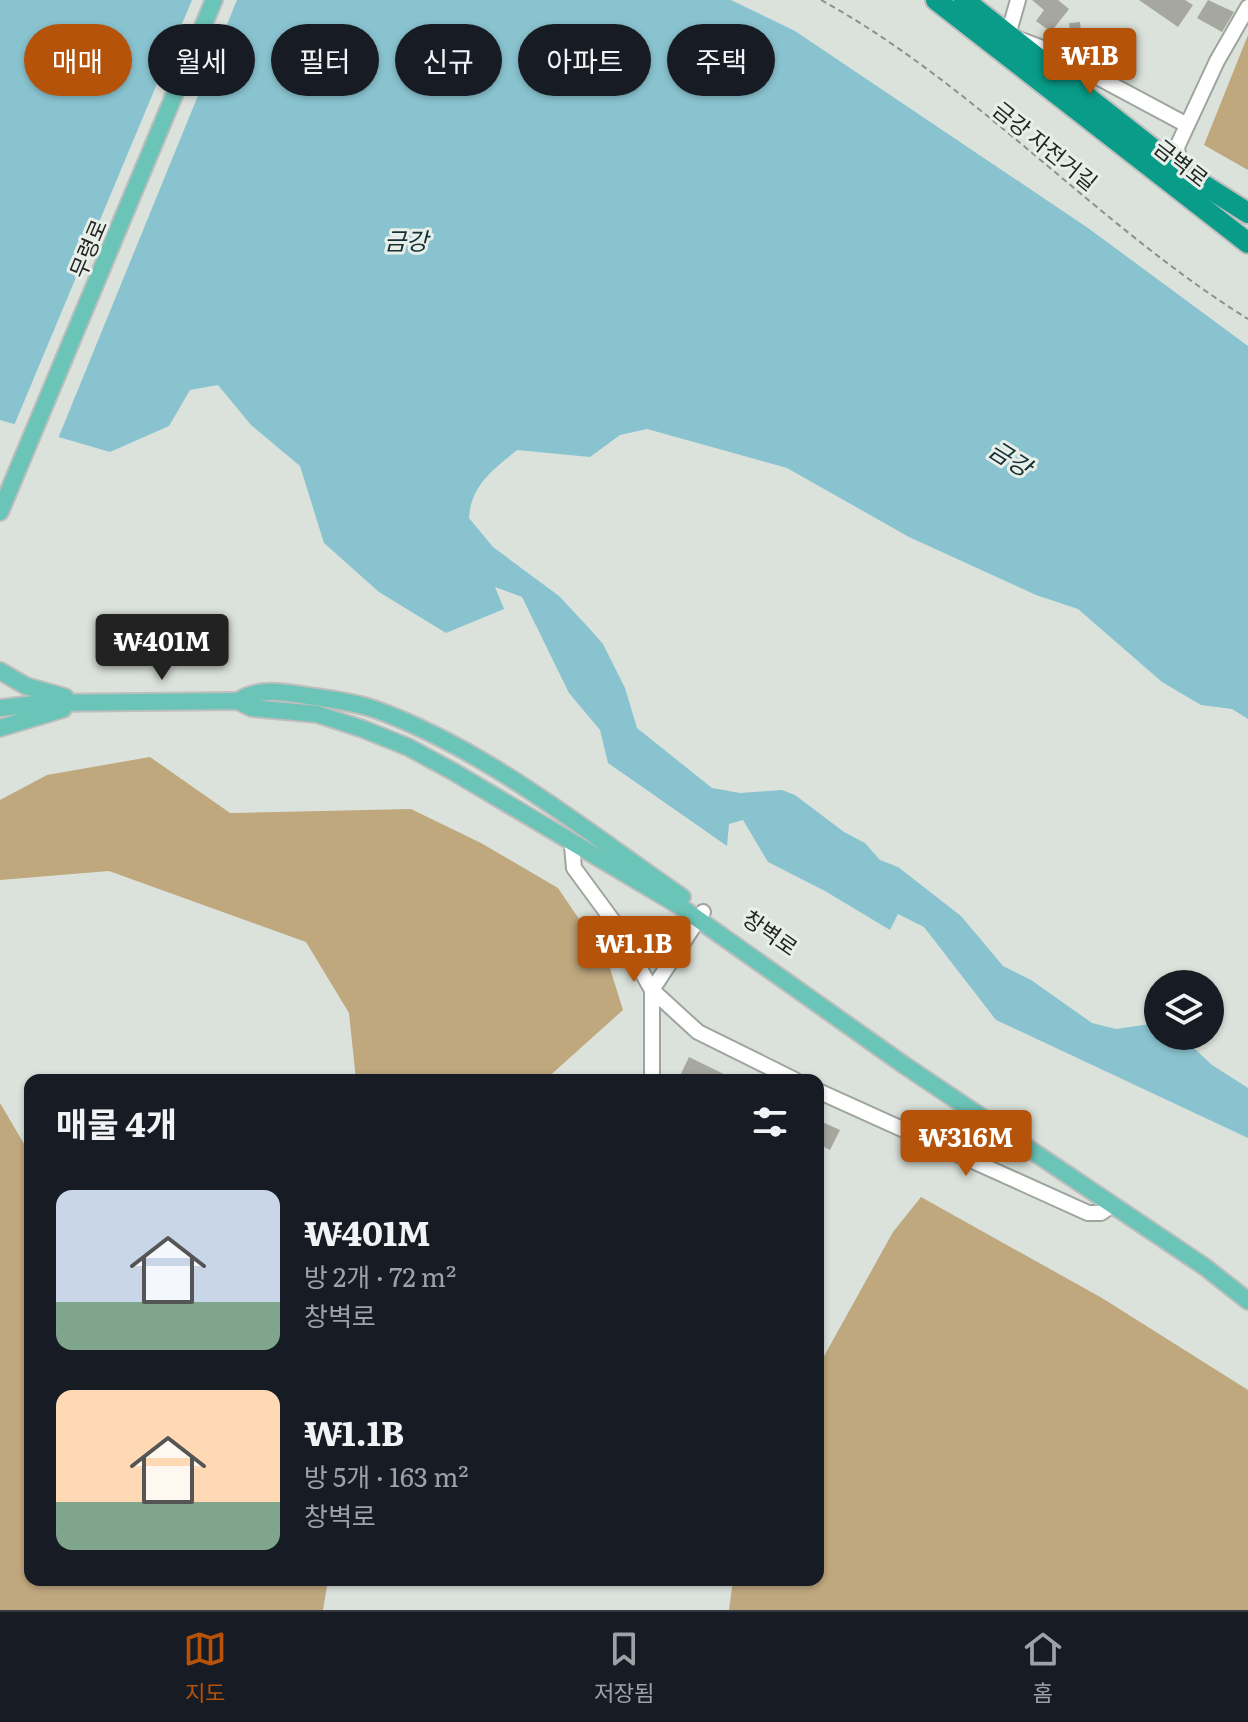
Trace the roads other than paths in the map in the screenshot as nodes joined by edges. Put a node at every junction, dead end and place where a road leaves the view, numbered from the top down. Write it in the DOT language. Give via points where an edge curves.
graph roads {
  1 [pos="214,0"];
  2 [pos="936,0"];
  3 [pos="964,0"];
  4 [pos="1018,0"];
  5 [pos="1248,7"];
  6 [pos="1008,35"];
  7 [pos="1187,125"];
  8 [pos="1180,170"];
  9 [pos="1248,213"];
  10 [pos="1248,243"];
  11 [pos="0,512"];
  12 [pos="0,671"];
  13 [pos="238,701"];
  14 [pos="86,702"];
  15 [pos="0,708"];
  16 [pos="0,728"];
  17 [pos="572,846"];
  18 [pos="701,916"];
  19 [pos="652,990"];
  20 [pos="652,1074"];
  21 [pos="783,1074"];
  22 [pos="824,1094"];
  23 [pos="1111,1206"];
  24 [pos="1248,1288"];
  25 [pos="1248,1301"];
  1 -- 11 [label="main road, 무령로"];
  2 -- 10 [label="highway, 금벽로"];
  3 -- 6 [label="highway, 금벽로"];
  4 -- 6 [label="street"];
  5 -- 7 [label="street"];
  6 -- 7 [label="street" via="1045,49"];
  6 -- 8 [label="highway, 금벽로"];
  7 -- 8 [label="street" via="1177,147"];
  8 -- 9 [label="highway, 금벽로"];
  12 -- 14 [label="main road" via="26,686"];
  13 -- 14 [label="main road, 창벽로"];
  13 -- 17 [label="main road, 창벽로" via="252,708 317,714 408,747"];
  13 -- 18 [label="main road, 창벽로" via="250,693 283,692 371,707 418,726 519,786"];
  14 -- 15 [label="main road, 창벽로"];
  14 -- 16 [label="main road"];
  17 -- 18 [label="main road, 창벽로"];
  17 -- 19 [label="street" via="574,868 613,921"];
  18 -- 19 [label="street"];
  18 -- 23 [label="main road, 창벽로"];
  18 -- 24 [label="main road, 창벽로"];
  19 -- 20 [label="street"];
  19 -- 21 [label="street" via="698,1032"];
  22 -- 23 [label="street" via="1075,1208 1101,1213"];
  23 -- 25 [label="main road, 창벽로"];
}
